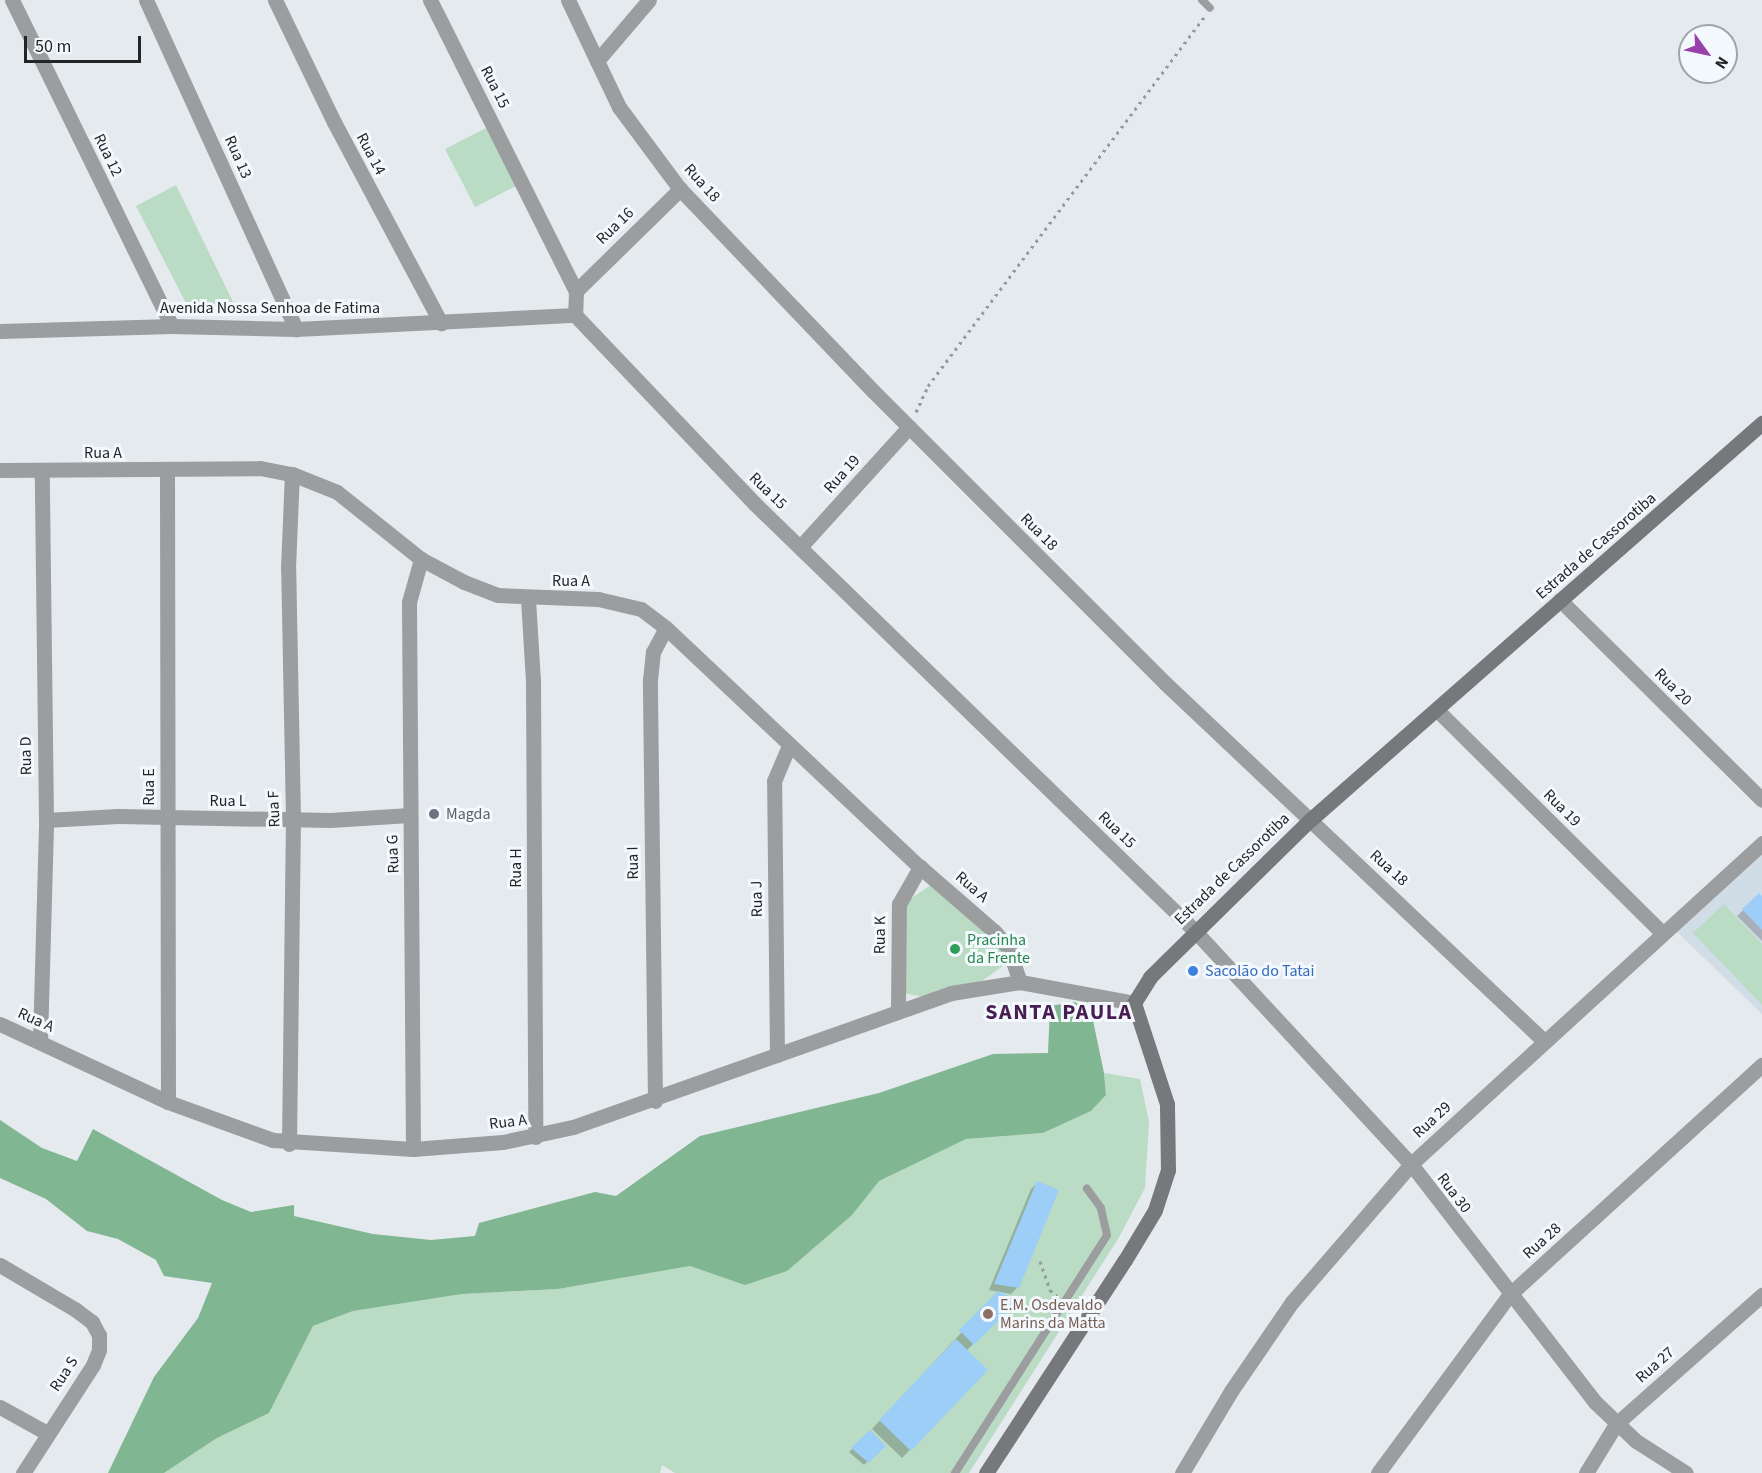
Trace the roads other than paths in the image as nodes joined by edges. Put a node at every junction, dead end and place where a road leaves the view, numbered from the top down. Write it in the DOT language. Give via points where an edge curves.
graph roads {
  1 [pos="12,0"];
  2 [pos="146,0"];
  3 [pos="276,0"];
  4 [pos="430,0"];
  5 [pos="568,0"];
  6 [pos="650,0"];
  7 [pos="1202,0"];
  8 [pos="1210,8"];
  9 [pos="597,61"];
  10 [pos="680,189"];
  11 [pos="576,291"];
  12 [pos="575,315"];
  13 [pos="441,323"];
  14 [pos="171,326"];
  15 [pos="296,329"];
  16 [pos="0,331"];
  17 [pos="1762,423"];
  18 [pos="909,427"];
  19 [pos="0,470"];
  20 [pos="42,471"];
  21 [pos="167,471"];
  22 [pos="292,474"];
  23 [pos="801,546"];
  24 [pos="421,559"];
  25 [pos="528,599"];
  26 [pos="1560,600"];
  27 [pos="666,628"];
  28 [pos="1437,710"];
  29 [pos="789,746"];
  30 [pos="1762,800"];
  31 [pos="410,815"];
  32 [pos="167,819"];
  33 [pos="293,819"];
  34 [pos="46,820"];
  35 [pos="1310,820"];
  36 [pos="1762,843"];
  37 [pos="920,867"];
  38 [pos="1194,930"];
  39 [pos="1662,933"];
  40 [pos="1020,982"];
  41 [pos="1134,1003"];
  42 [pos="898,1010"];
  43 [pos="0,1024"];
  44 [pos="40,1041"];
  45 [pos="1544,1041"];
  46 [pos="777,1055"];
  47 [pos="1762,1065"];
  48 [pos="655,1101"];
  49 [pos="168,1102"];
  50 [pos="535,1137"];
  51 [pos="289,1144"];
  52 [pos="413,1149"];
  53 [pos="1411,1164"];
  54 [pos="1087,1189"];
  55 [pos="0,1265"];
  56 [pos="1509,1295"];
  57 [pos="1762,1296"];
  58 [pos="0,1407"];
  59 [pos="1616,1424"];
  60 [pos="47,1433"];
  61 [pos="23,1473"];
  62 [pos="955,1473"];
  63 [pos="986,1473"];
  64 [pos="1182,1473"];
  65 [pos="1378,1473"];
  66 [pos="1586,1473"];
  67 [pos="1686,1473"];
  1 -- 14 [label="street, Rua 12"];
  2 -- 15 [label="street, Rua 13"];
  3 -- 13 [label="street, Rua 14" via="334,122"];
  4 -- 11 [label="street, Rua 15"];
  5 -- 9 [label="street, Rua 18"];
  6 -- 9 [label="street"];
  7 -- 8 [label="lane"];
  9 -- 10 [label="street, Rua 18" via="619,107"];
  10 -- 11 [label="street, Rua 16"];
  10 -- 18 [label="street, Rua 18"];
  11 -- 12 [label="street, Rua 15"];
  12 -- 13 [label="street, Avenida Nossa Senhoa de Fatima"];
  12 -- 23 [label="street, Rua 15" via="754,503"];
  13 -- 15 [label="street, Avenida Nossa Senhoa de Fatima"];
  14 -- 15 [label="street, Avenida Nossa Senhoa de Fatima"];
  14 -- 16 [label="street, Avenida Nossa Senhoa de Fatima"];
  17 -- 26 [label="main road, Estrada de Cassorotiba"];
  18 -- 23 [label="street, Rua 19"];
  18 -- 35 [label="street, Rua 18" via="1157,675"];
  19 -- 20 [label="street, Rua A"];
  20 -- 21 [label="street, Rua A"];
  20 -- 34 [label="street, Rua D"];
  21 -- 22 [label="street, Rua A" via="260,468"];
  21 -- 32 [label="street, Rua E"];
  22 -- 24 [label="street, Rua A" via="337,492"];
  22 -- 33 [label="street, Rua F" via="288,580"];
  23 -- 38 [label="street, Rua 15"];
  24 -- 25 [label="street, Rua A" via="498,595"];
  24 -- 31 [label="street, Rua G" via="409,602"];
  25 -- 27 [label="street, Rua A" via="623,602 641,609"];
  25 -- 50 [label="street, Rua H" via="533,680"];
  26 -- 28 [label="main road, Estrada de Cassorotiba"];
  26 -- 30 [label="street, Rua 20"];
  27 -- 29 [label="street, Rua A"];
  27 -- 48 [label="street, Rua I" via="650,665"];
  28 -- 35 [label="main road, Estrada de Cassorotiba"];
  28 -- 39 [label="street, Rua 19"];
  29 -- 37 [label="street, Rua A"];
  29 -- 46 [label="street, Rua J" via="774,781"];
  31 -- 33 [label="street, Rua L"];
  31 -- 52 [label="street, Rua G"];
  32 -- 33 [label="street, Rua L"];
  32 -- 34 [label="street, Rua L" via="118,816"];
  32 -- 49 [label="street, Rua E"];
  33 -- 51 [label="street, Rua F"];
  34 -- 44 [label="street, Rua D"];
  35 -- 38 [label="main road, Estrada de Cassorotiba"];
  35 -- 45 [label="street, Rua 18"];
  36 -- 39 [label="street, Rua 29"];
  37 -- 40 [label="street, Rua A" via="995,932 1009,949"];
  37 -- 42 [label="street, Rua K" via="899,904"];
  38 -- 41 [label="main road, Estrada de Cassorotiba" via="1150,976"];
  38 -- 53 [label="street, Rua 30"];
  39 -- 45 [label="street, Rua 29"];
  40 -- 41 [label="street, Rua A"];
  40 -- 42 [label="street, Rua A" via="951,993"];
  41 -- 63 [label="main road" via="1167,1104 1168,1170 1155,1210 1125,1260"];
  42 -- 46 [label="street, Rua A"];
  43 -- 44 [label="street, Rua A"];
  44 -- 49 [label="street, Rua A"];
  45 -- 53 [label="street, Rua 29"];
  46 -- 48 [label="street, Rua A"];
  47 -- 56 [label="street, Rua 28"];
  48 -- 50 [label="street, Rua A"];
  49 -- 51 [label="street, Rua A"];
  50 -- 52 [label="street, Rua A"];
  51 -- 52 [label="street, Rua A"];
  53 -- 56 [label="street, Rua 30"];
  53 -- 64 [label="street, Rua 29" via="1292,1302 1231,1391"];
  54 -- 62 [label="lane" via="1101,1208 1107,1235"];
  55 -- 60 [label="street, Rua S" via="76,1310 92,1322 99,1335 93,1365"];
  56 -- 59 [label="street, Rua 30"];
  56 -- 65 [label="street, Rua 28"];
  57 -- 59 [label="street, Rua 27"];
  58 -- 60 [label="street"];
  59 -- 66 [label="street, Rua 27"];
  59 -- 67 [label="street, Rua 30"];
  60 -- 61 [label="street, Rua S"];
}
